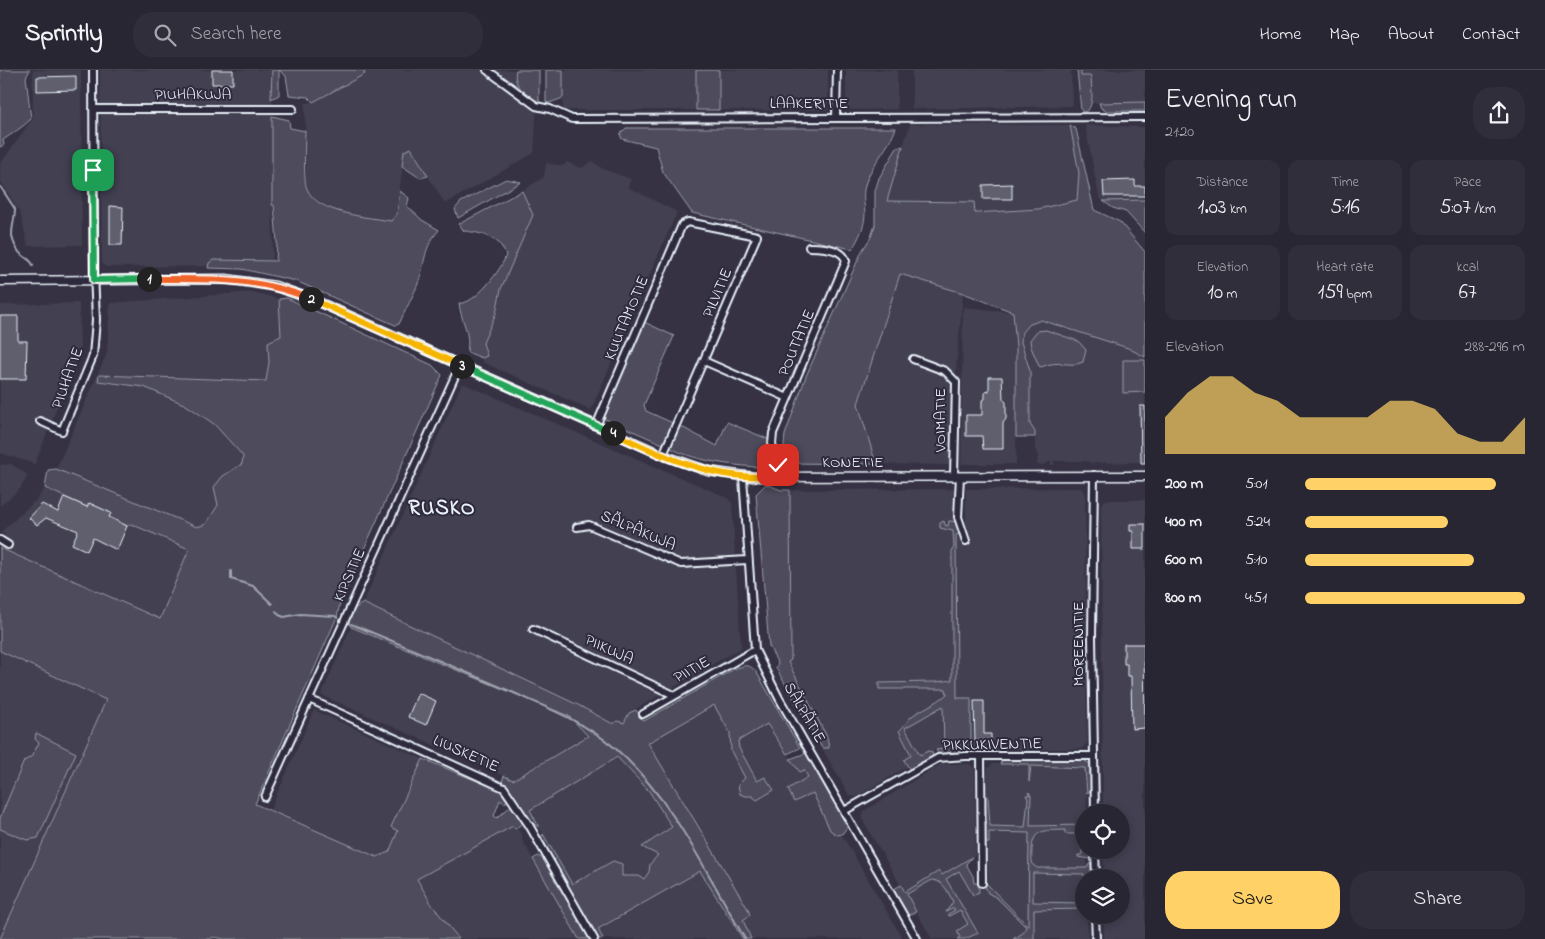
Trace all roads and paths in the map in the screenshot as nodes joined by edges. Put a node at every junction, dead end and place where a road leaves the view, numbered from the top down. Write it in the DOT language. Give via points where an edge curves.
graph roads {
  1 [pos="93,70"];
  2 [pos="487,70"];
  3 [pos="837,70"];
  4 [pos="93,109"];
  5 [pos="293,109"];
  6 [pos="1145,117"];
  7 [pos="836,118"];
  8 [pos="686,223"];
  9 [pos="809,247"];
  10 [pos="94,280"];
  11 [pos="0,281"];
  12 [pos="914,358"];
  13 [pos="704,361"];
  14 [pos="460,365"];
  15 [pos="788,398"];
  16 [pos="40,421"];
  17 [pos="596,426"];
  18 [pos="663,455"];
  19 [pos="744,476"];
  20 [pos="957,476"];
  21 [pos="1094,476"];
  22 [pos="1145,476"];
  23 [pos="781,477"];
  24 [pos="577,527"];
  25 [pos="0,540"];
  26 [pos="966,541"];
  27 [pos="8,545"];
  28 [pos="747,560"];
  29 [pos="533,629"];
  30 [pos="754,650"];
  31 [pos="674,695"];
  32 [pos="309,700"];
  33 [pos="643,714"];
  34 [pos="981,756"];
  35 [pos="1094,756"];
  36 [pos="266,797"];
  37 [pos="1095,804"];
  38 [pos="844,811"];
  39 [pos="982,883"];
  40 [pos="1095,924"];
  41 [pos="594,939"];
  42 [pos="917,939"];
  43 [pos="1096,939"];
  1 -- 4 [label="street, PIUHATIE"];
  2 -- 7 [label="street, LAAKERITIE" via="536,106 572,118"];
  3 -- 7 [label="street"];
  4 -- 5 [label="street, PIUHAKUJA"];
  4 -- 10 [label="street, PIUHATIE"];
  6 -- 7 [label="street, LAAKERITIE"];
  8 -- 13 [label="street, PILVITIE" via="757,236"];
  8 -- 17 [label="street, KUUTAMOTIE" via="680,228"];
  9 -- 15 [label="street, POUTATIE" via="838,251 846,261"];
  10 -- 11 [label="street, KONETIE"];
  10 -- 14 [label="street, KONETIE" via="226,279 275,286"];
  10 -- 16 [label="street, PIUHATIE" via="94,356 62,431"];
  12 -- 20 [label="street, VOIMATIE" via="945,371 956,382"];
  13 -- 15 [label="street"];
  13 -- 18 [label="street, PILVITIE"];
  14 -- 17 [label="street, KONETIE"];
  14 -- 32 [label="street, KIPSITIE"];
  15 -- 23 [label="street, POUTATIE" via="772,441"];
  17 -- 18 [label="street, KONETIE"];
  18 -- 19 [label="street, KONETIE" via="708,471"];
  19 -- 23 [label="street, KONETIE"];
  19 -- 28 [label="street, SÄLPÄTIE"];
  20 -- 21 [label="street, KONETIE"];
  20 -- 23 [label="street, KONETIE"];
  20 -- 26 [label="street, VOIMATIE" via="958,517"];
  21 -- 22 [label="street, KONETIE"];
  21 -- 35 [label="street, MOREENITIE"];
  24 -- 28 [label="street, SÄLPÄKUJA" via="589,525 681,564"];
  25 -- 27 [label="street"];
  28 -- 30 [label="street, SÄLPÄTIE"];
  29 -- 31 [label="street, PIIKUJA"];
  30 -- 31 [label="street, PIITIE"];
  30 -- 38 [label="street, SÄLPÄTIE"];
  31 -- 33 [label="street, PIITIE"];
  32 -- 36 [label="street, KIPSITIE"];
  32 -- 41 [label="street, LIUSKETIE" via="504,788"];
  34 -- 35 [label="street, PIKKUKIVENTIE"];
  34 -- 38 [label="street, PIKKUKIVENTIE" via="938,758"];
  34 -- 39 [label="street"];
  35 -- 37 [label="street, MOREENITIE"];
  38 -- 42 [label="street, SÄLPÄTIE"];
  40 -- 43 [label="street"];
}
